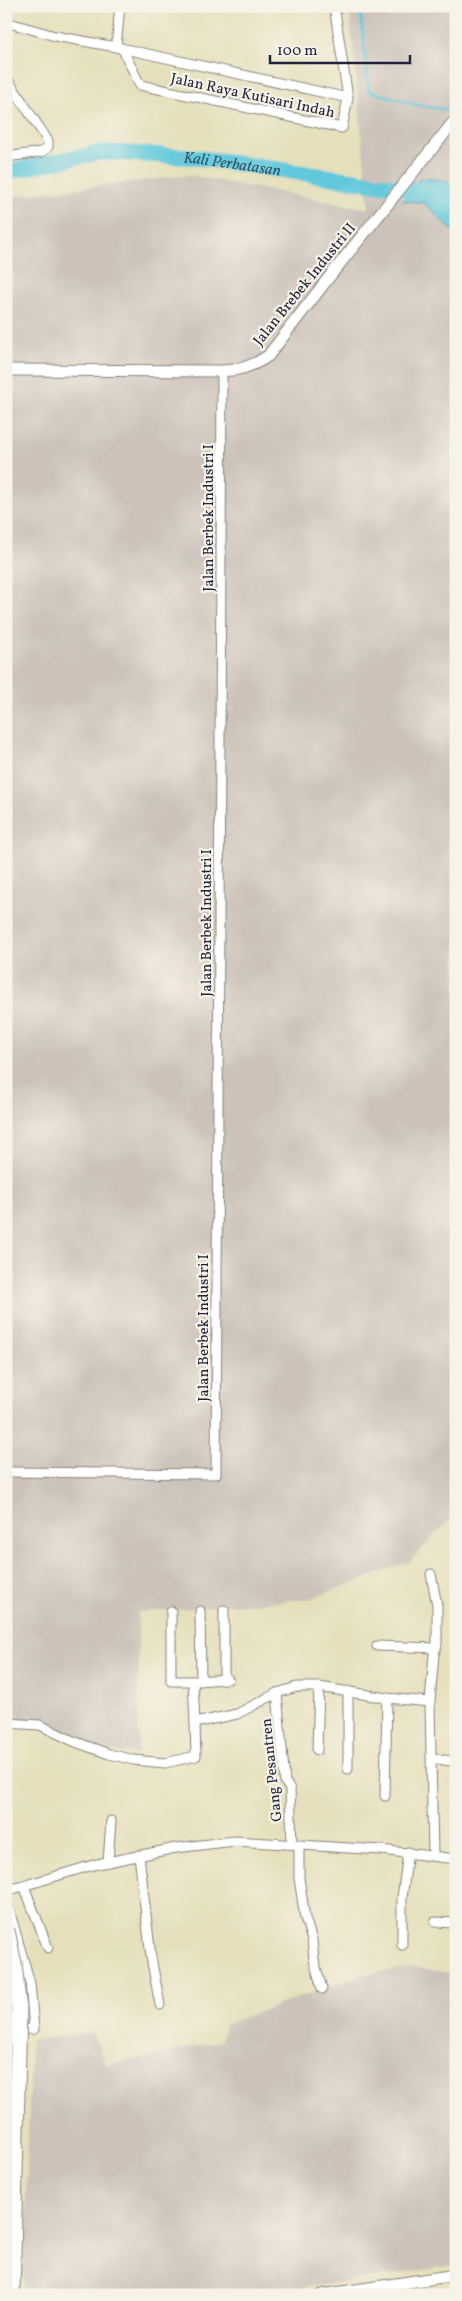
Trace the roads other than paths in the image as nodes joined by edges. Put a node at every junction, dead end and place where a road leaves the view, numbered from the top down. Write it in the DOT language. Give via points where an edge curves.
graph roads {
  1 [pos="120,6"];
  2 [pos="332,6"];
  3 [pos="6,22"];
  4 [pos="119,47"];
  5 [pos="6,77"];
  6 [pos="348,98"];
  7 [pos="456,119"];
  8 [pos="6,157"];
  9 [pos="6,370"];
  10 [pos="222,371"];
  11 [pos="6,1472"];
  12 [pos="431,1574"];
  13 [pos="224,1610"];
  14 [pos="171,1611"];
  15 [pos="200,1611"];
  16 [pos="377,1646"];
  17 [pos="436,1648"];
  18 [pos="197,1681"];
  19 [pos="319,1687"];
  20 [pos="348,1692"];
  21 [pos="277,1693"];
  22 [pos="387,1698"];
  23 [pos="430,1702"];
  24 [pos="6,1723"];
  25 [pos="195,1723"];
  26 [pos="317,1750"];
  27 [pos="432,1758"];
  28 [pos="456,1762"];
  29 [pos="348,1769"];
  30 [pos="385,1796"];
  31 [pos="111,1822"];
  32 [pos="296,1844"];
  33 [pos="408,1852"];
  34 [pos="139,1855"];
  35 [pos="433,1856"];
  36 [pos="456,1859"];
  37 [pos="108,1862"];
  38 [pos="24,1886"];
  39 [pos="6,1891"];
  40 [pos="435,1922"];
  41 [pos="456,1923"];
  42 [pos="6,1926"];
  43 [pos="402,1945"];
  44 [pos="48,1948"];
  45 [pos="322,1989"];
  46 [pos="160,2005"];
  47 [pos="6,2030"];
  48 [pos="456,2275"];
  49 [pos="12,2295"];
  50 [pos="322,2295"];
  1 -- 4 [label="street"];
  2 -- 6 [label="street"];
  3 -- 4 [label="street, Jalan Raya Kutisari Indah" via="55,36"];
  4 -- 6 [label="street, Jalan Raya Kutisari Indah"];
  4 -- 6 [label="street, Jalan Raya Kutisari Indah" via="140,84 342,128"];
  5 -- 8 [label="street" via="48,141 48,147 42,152"];
  7 -- 10 [label="street, Jalan Brebek Industri II" via="268,356 240,370"];
  9 -- 10 [label="street, Jalan Brebek Industri II"];
  10 -- 11 [label="street, Jalan Berbek Industri I" via="216,1474"];
  12 -- 17 [label="street" via="437,1605"];
  13 -- 18 [label="street" via="226,1679"];
  14 -- 18 [label="street" via="171,1681"];
  15 -- 18 [label="street"];
  16 -- 17 [label="street"];
  17 -- 23 [label="street"];
  18 -- 25 [label="street"];
  19 -- 20 [label="street"];
  19 -- 21 [label="street" via="297,1687"];
  19 -- 26 [label="street"];
  20 -- 22 [label="street"];
  20 -- 29 [label="street"];
  21 -- 25 [label="street" via="238,1714"];
  21 -- 32 [label="street, Gang Pesantren" via="285,1782 290,1789"];
  22 -- 23 [label="street"];
  22 -- 30 [label="street"];
  23 -- 27 [label="street"];
  24 -- 25 [label="street" via="40,1725 109,1754 165,1763 196,1756"];
  27 -- 28 [label="street"];
  27 -- 35 [label="street"];
  31 -- 37 [label="street"];
  32 -- 33 [label="street"];
  32 -- 34 [label="street" via="234,1841"];
  32 -- 45 [label="street, Gang Pesantren" via="305,1918"];
  33 -- 35 [label="street"];
  33 -- 43 [label="street" via="402,1898"];
  34 -- 37 [label="street"];
  34 -- 46 [label="street"];
  35 -- 36 [label="street"];
  37 -- 38 [label="street"];
  38 -- 39 [label="street"];
  38 -- 44 [label="street"];
  39 -- 47 [label="street" via="30,1983 34,2029"];
  40 -- 41 [label="street"];
  42 -- 49 [label="highway, bridge" via="19,2010"];
  48 -- 50 [label="street"];
}
